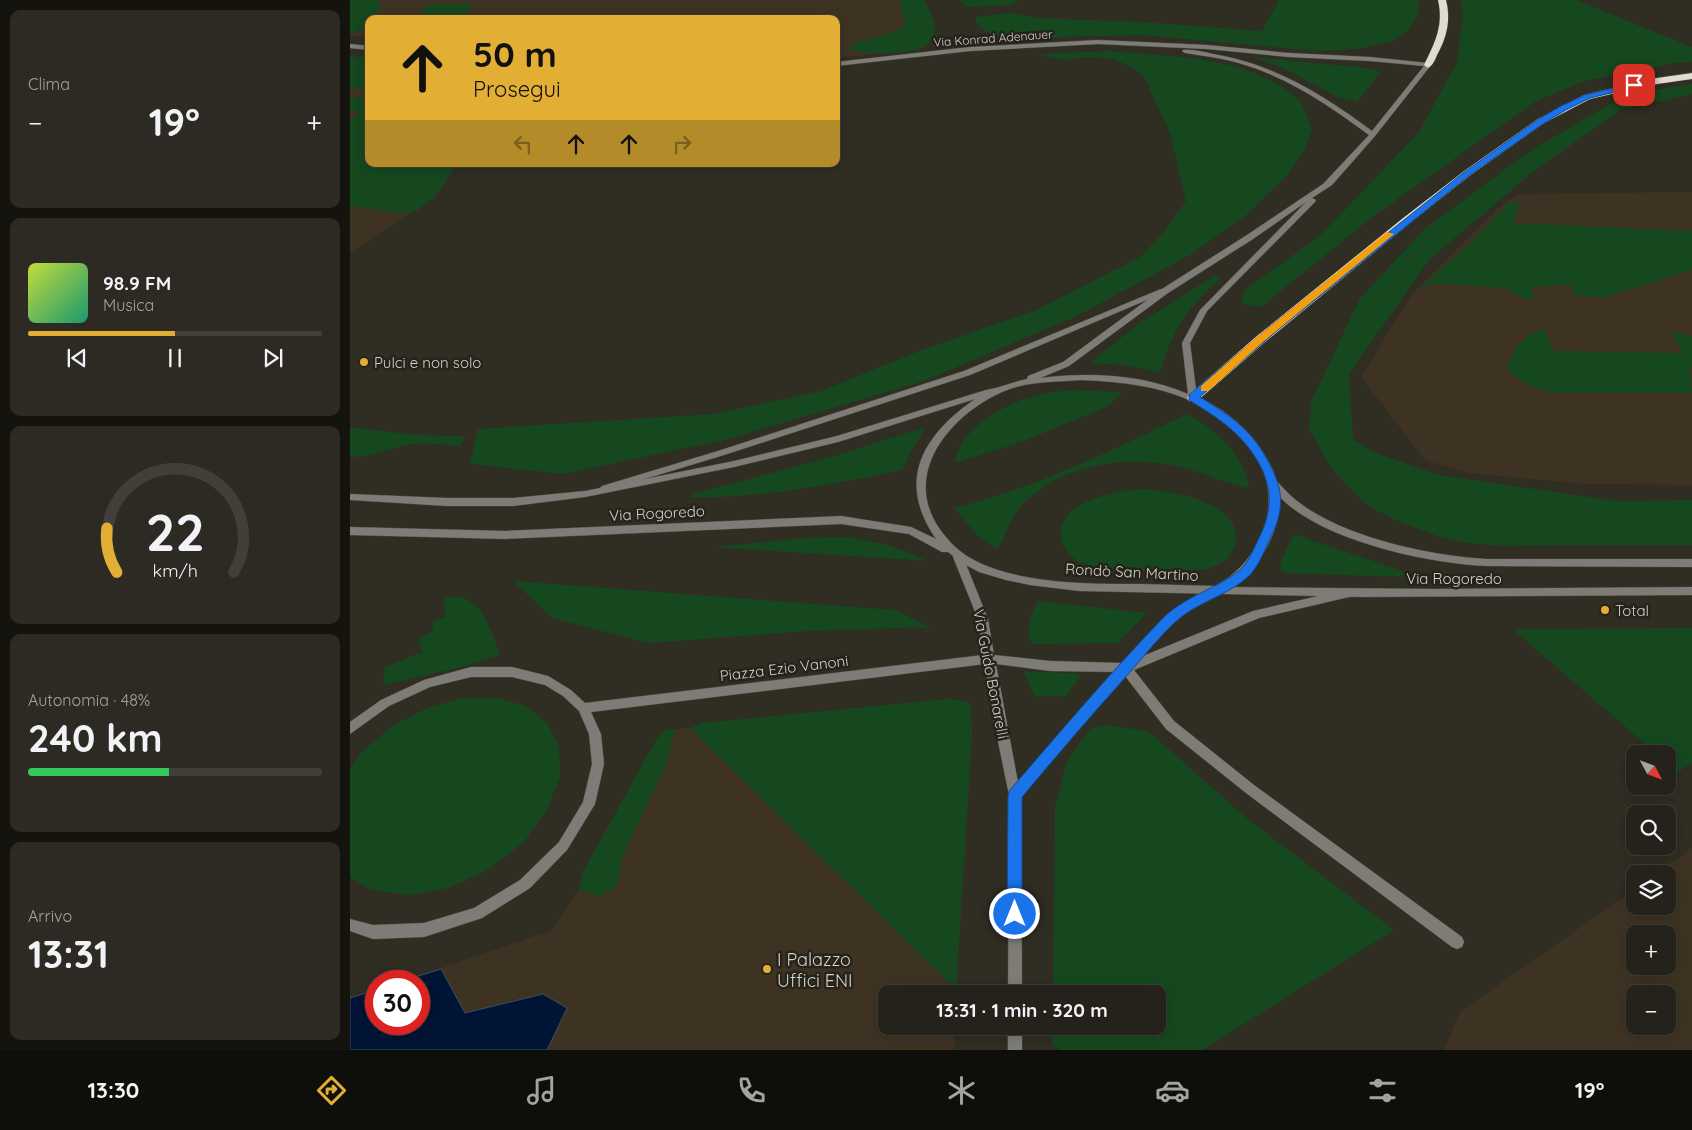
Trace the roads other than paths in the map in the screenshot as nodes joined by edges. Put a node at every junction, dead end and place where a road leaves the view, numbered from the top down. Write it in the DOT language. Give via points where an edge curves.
graph roads {
  1 [pos="1442,0"];
  2 [pos="1152,45"];
  3 [pos="350,46"];
  4 [pos="365,48"];
  5 [pos="840,64"];
  6 [pos="1428,65"];
  7 [pos="1692,76"];
  8 [pos="1373,135"];
  9 [pos="1329,183"];
  10 [pos="1165,291"];
  11 [pos="1005,388"];
  12 [pos="1193,398"];
  13 [pos="1272,480"];
  14 [pos="585,494"];
  15 [pos="350,498"];
  16 [pos="350,531"];
  17 [pos="958,557"];
  18 [pos="1692,563"];
  19 [pos="1217,590"];
  20 [pos="1692,591"];
  21 [pos="1352,593"];
  22 [pos="990,659"];
  23 [pos="1126,668"];
  24 [pos="582,708"];
  25 [pos="350,729"];
  26 [pos="1015,795"];
  27 [pos="350,925"];
  28 [pos="1457,942"];
  29 [pos="1015,985"];
  30 [pos="1015,1035"];
  31 [pos="1015,1050"];
  1 -- 6 [label="highway" via="1446,11 1444,35"];
  2 -- 5 [label="street, Via Konrad Adenauer" via="1098,42 970,49"];
  2 -- 6 [label="street, Via Konrad Adenauer"];
  2 -- 8 [label="street, Via Konrad Adenauer" via="1245,62 1274,73 1330,102"];
  3 -- 4 [label="street"];
  6 -- 8 [label="street"];
  7 -- 12 [label="highway" via="1587,97 1541,121 1406,221"];
  8 -- 9 [label="street"];
  9 -- 10 [label="street"];
  9 -- 12 [label="street" via="1204,310 1186,343"];
  10 -- 11 [label="street" via="1066,364"];
  10 -- 14 [label="street" via="967,373"];
  11 -- 12 [label="street, Rondò San Martino" via="1041,380 1090,378 1131,381"];
  11 -- 14 [label="street" via="829,441"];
  11 -- 17 [label="street, Rondò San Martino" via="974,406 952,424 935,444 921,472 923,505 930,522 941,540"];
  12 -- 13 [label="street, Rondò San Martino" via="1228,420 1251,441"];
  13 -- 18 [label="street, Via Rogoredo" via="1294,505 1328,523 1371,540 1434,556 1481,562"];
  13 -- 19 [label="street, Rondò San Martino" via="1276,505 1264,541 1246,571"];
  14 -- 15 [label="street" via="513,502"];
  16 -- 17 [label="street, Via Rogoredo" via="506,535 841,520 910,531"];
  17 -- 19 [label="street, Rondò San Martino" via="981,569 1008,577 1052,583"];
  17 -- 22 [label="street, Via Guido Bonarelli" via="983,619"];
  19 -- 21 [label="street, Via Rogoredo"];
  19 -- 23 [label="street" via="1190,604 1170,620"];
  20 -- 21 [label="street, Via Rogoredo"];
  21 -- 23 [label="street" via="1257,614"];
  22 -- 23 [label="street, Piazza Ezio Vanoni" via="1050,666"];
  22 -- 24 [label="street, Piazza Ezio Vanoni"];
  22 -- 26 [label="street, Via Guido Bonarelli"];
  23 -- 26 [label="street"];
  23 -- 28 [label="street" via="1170,725 1250,789"];
  24 -- 25 [label="street" via="548,681 512,672 471,672 428,683 385,703"];
  24 -- 27 [label="street" via="595,734 598,764 589,804 564,846 525,884 477,913 424,930 373,932"];
  26 -- 29 [label="street, Via Guido Bonarelli"];
  30 -- 31 [label="street"];
}
